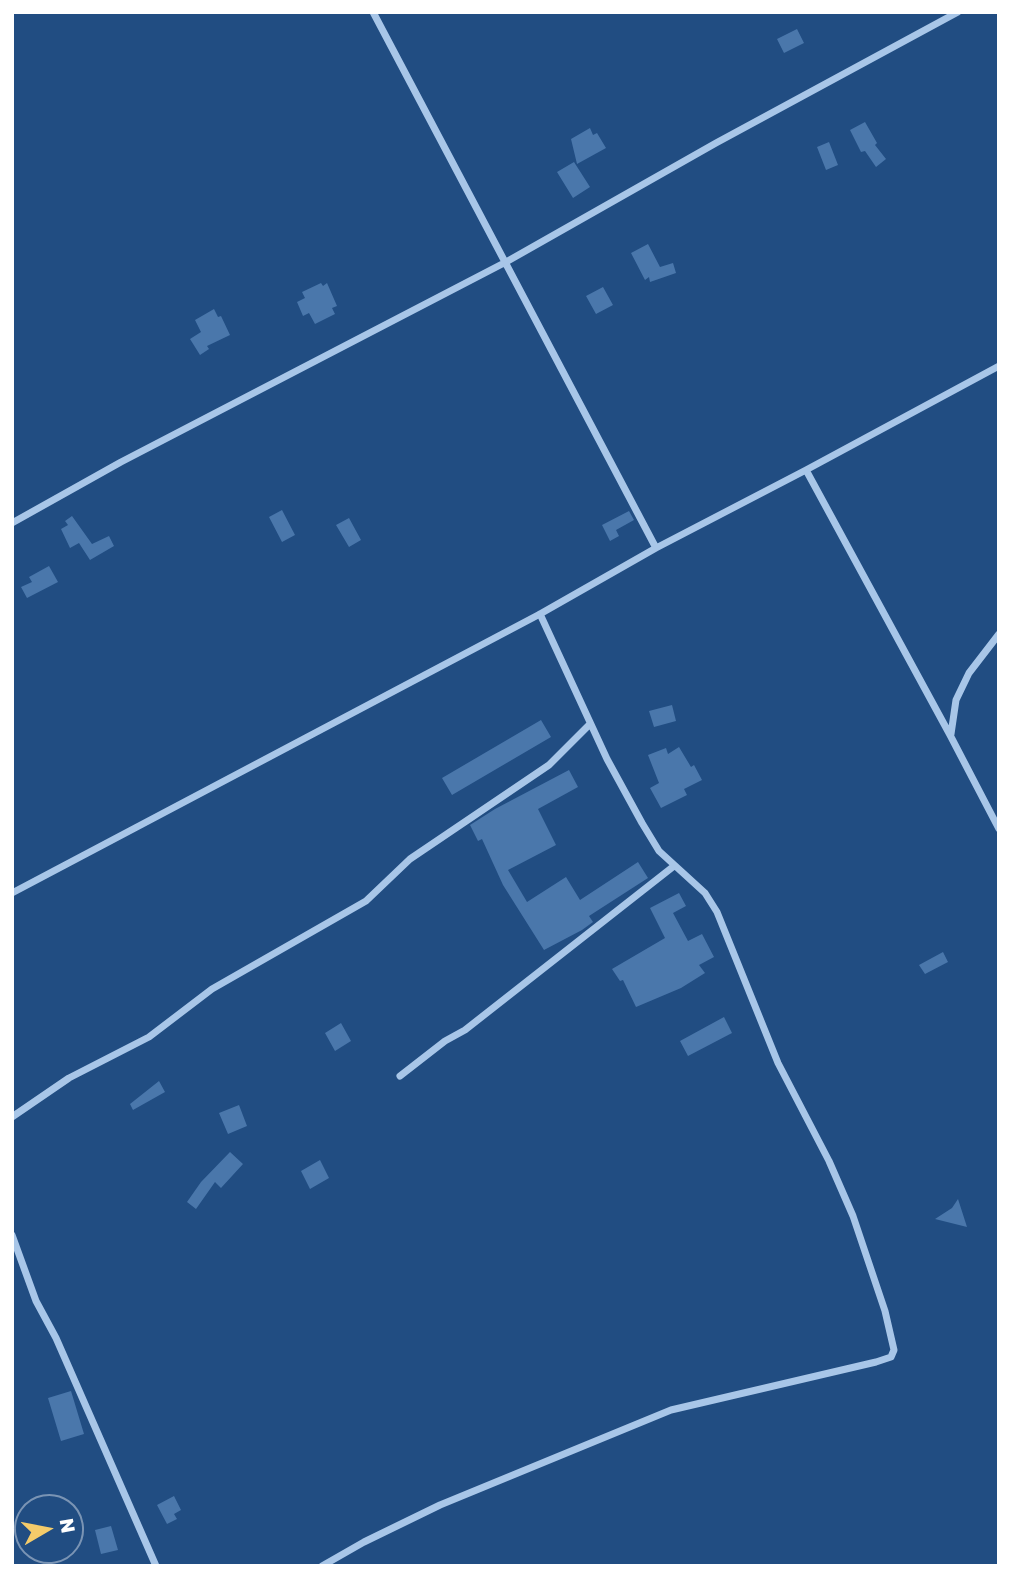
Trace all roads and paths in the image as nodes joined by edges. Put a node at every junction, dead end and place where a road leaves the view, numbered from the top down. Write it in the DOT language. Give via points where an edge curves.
graph roads {
  1 [pos="373,12"];
  2 [pos="958,12"];
  3 [pos="506,262"];
  4 [pos="999,366"];
  5 [pos="806,470"];
  6 [pos="12,523"];
  7 [pos="656,548"];
  8 [pos="540,614"];
  9 [pos="999,634"];
  10 [pos="590,724"];
  11 [pos="950,735"];
  12 [pos="999,829"];
  13 [pos="674,866"];
  14 [pos="12,893"];
  15 [pos="400,1076"];
  16 [pos="12,1117"];
  17 [pos="12,1235"];
  18 [pos="156,1566"];
  19 [pos="323,1566"];
  1 -- 3 [label="street"];
  2 -- 3 [label="street"];
  3 -- 6 [label="street"];
  3 -- 7 [label="street"];
  4 -- 5 [label="street"];
  5 -- 7 [label="street"];
  5 -- 11 [label="street"];
  7 -- 8 [label="street"];
  8 -- 10 [label="street"];
  8 -- 14 [label="street"];
  9 -- 11 [label="street" via="969,673 956,700"];
  10 -- 13 [label="street" via="642,823"];
  10 -- 16 [label="street" via="549,765 410,859 366,901 212,989 149,1037 69,1078"];
  11 -- 12 [label="street"];
  13 -- 15 [label="street"];
  13 -- 19 [label="street" via="705,893 717,912 778,1063 829,1161 885,1311 894,1342 891,1357 671,1410 440,1505"];
  17 -- 18 [label="street" via="36,1301"];
}
